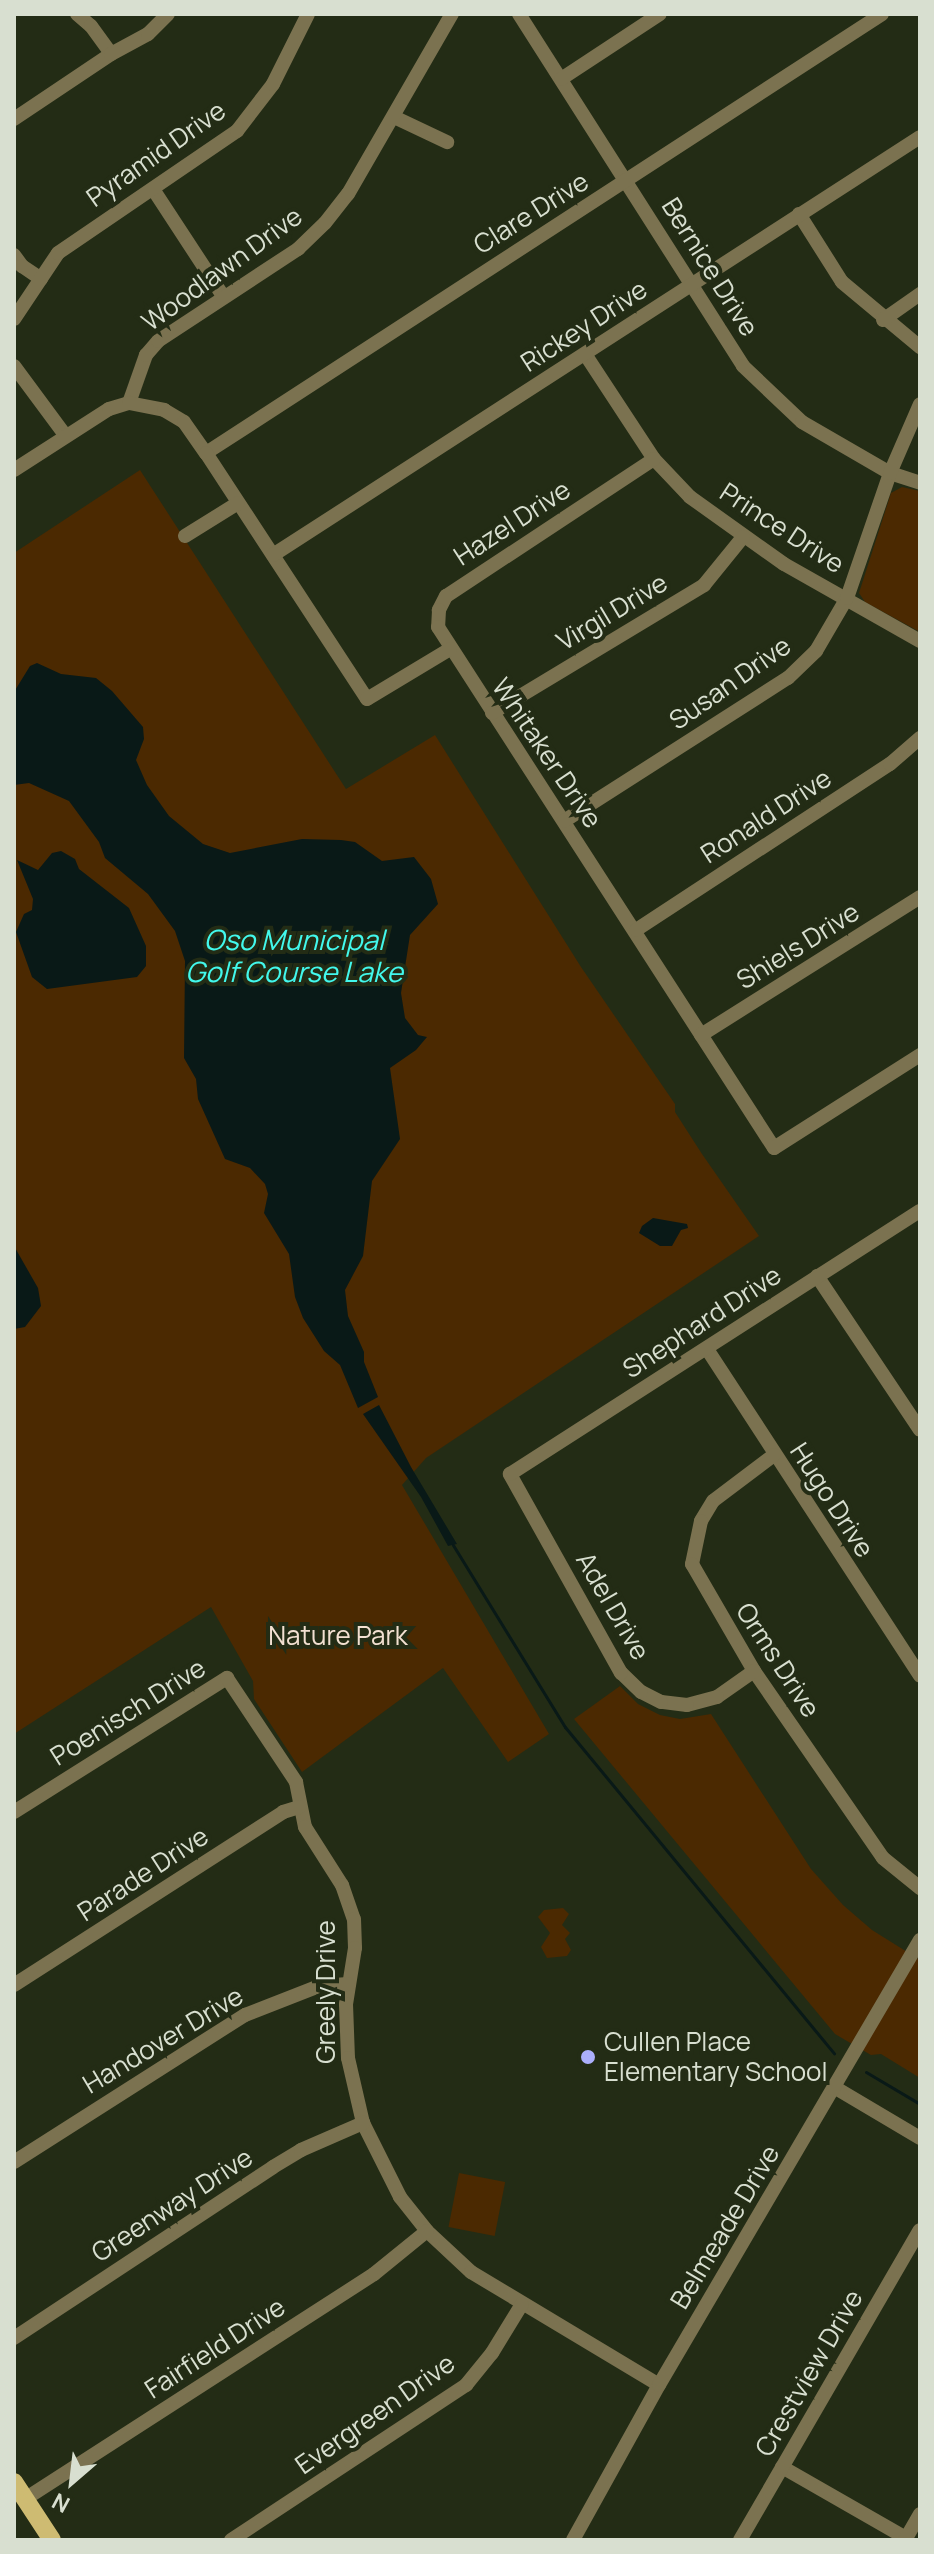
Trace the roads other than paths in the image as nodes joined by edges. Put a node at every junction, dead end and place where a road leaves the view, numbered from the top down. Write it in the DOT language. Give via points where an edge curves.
graph roads {
  1 [pos="77,14"];
  2 [pos="168,14"];
  3 [pos="308,14"];
  4 [pos="452,14"];
  5 [pos="519,14"];
  6 [pos="660,14"];
  7 [pos="882,14"];
  8 [pos="111,54"];
  9 [pos="561,79"];
  10 [pos="394,117"];
  11 [pos="14,119"];
  12 [pos="920,137"];
  13 [pos="447,142"];
  14 [pos="627,181"];
  15 [pos="153,189"];
  16 [pos="799,214"];
  17 [pos="14,255"];
  18 [pos="41,279"];
  19 [pos="693,285"];
  20 [pos="920,294"];
  21 [pos="223,296"];
  22 [pos="14,319"];
  23 [pos="883,320"];
  24 [pos="920,347"];
  25 [pos="585,354"];
  26 [pos="14,366"];
  27 [pos="129,403"];
  28 [pos="920,404"];
  29 [pos="65,435"];
  30 [pos="206,453"];
  31 [pos="654,459"];
  32 [pos="14,470"];
  33 [pos="890,473"];
  34 [pos="920,483"];
  35 [pos="238,503"];
  36 [pos="185,536"];
  37 [pos="743,537"];
  38 [pos="273,555"];
  39 [pos="847,598"];
  40 [pos="920,641"];
  41 [pos="450,649"];
  42 [pos="492,713"];
  43 [pos="920,738"];
  44 [pos="564,821"];
  45 [pos="920,897"];
  46 [pos="636,930"];
  47 [pos="701,1035"];
  48 [pos="920,1055"];
  49 [pos="920,1211"];
  50 [pos="817,1276"];
  51 [pos="707,1349"];
  52 [pos="920,1430"];
  53 [pos="774,1455"];
  54 [pos="510,1474"];
  55 [pos="754,1671"];
  56 [pos="920,1676"];
  57 [pos="227,1678"];
  58 [pos="299,1807"];
  59 [pos="14,1812"];
  60 [pos="920,1888"];
  61 [pos="920,1940"];
  62 [pos="348,1984"];
  63 [pos="14,1985"];
  64 [pos="834,2087"];
  65 [pos="363,2123"];
  66 [pos="920,2138"];
  67 [pos="14,2162"];
  68 [pos="920,2230"];
  69 [pos="427,2231"];
  70 [pos="522,2304"];
  71 [pos="14,2338"];
  72 [pos="659,2385"];
  73 [pos="782,2467"];
  74 [pos="14,2482"];
  75 [pos="25,2499"];
  76 [pos="920,2514"];
  77 [pos="905,2539"];
  78 [pos="52,2540"];
  79 [pos="231,2540"];
  80 [pos="573,2540"];
  81 [pos="740,2540"];
  1 -- 8 [label="street"];
  2 -- 8 [label="street" via="148,34"];
  3 -- 15 [label="street, Pyramid Drive" via="273,84 247,119 214,149"];
  4 -- 10 [label="street, Woodlawn Drive"];
  5 -- 9 [label="street, Bernice Drive"];
  6 -- 9 [label="street"];
  7 -- 14 [label="street, Clare Drive"];
  8 -- 11 [label="street"];
  9 -- 14 [label="street, Bernice Drive"];
  10 -- 13 [label="street"];
  10 -- 21 [label="street, Woodlawn Drive" via="325,223 298,249"];
  12 -- 16 [label="street, Rickey Drive"];
  14 -- 19 [label="street, Bernice Drive"];
  14 -- 30 [label="street, Clare Drive"];
  15 -- 18 [label="street, Pyramid Drive" via="58,253"];
  15 -- 21 [label="street"];
  16 -- 19 [label="street, Rickey Drive"];
  16 -- 23 [label="street" via="842,282"];
  17 -- 18 [label="street"];
  18 -- 22 [label="street, Pyramid Drive"];
  19 -- 25 [label="street, Rickey Drive"];
  19 -- 33 [label="street, Bernice Drive" via="743,366 771,395 802,422"];
  20 -- 23 [label="street"];
  21 -- 27 [label="street, Woodlawn Drive" via="158,341 146,355"];
  23 -- 24 [label="street"];
  25 -- 31 [label="street, Prince Drive"];
  25 -- 38 [label="street, Rickey Drive"];
  26 -- 29 [label="street"];
  27 -- 29 [label="street"];
  27 -- 30 [label="street" via="164,410 184,422"];
  28 -- 33 [label="street, Susan Drive"];
  29 -- 32 [label="street"];
  30 -- 35 [label="street"];
  31 -- 37 [label="street, Prince Drive" via="690,497"];
  31 -- 41 [label="street, Hazel Drive" via="446,596 438,627"];
  33 -- 34 [label="street, Bernice Drive"];
  33 -- 39 [label="street, Susan Drive"];
  35 -- 36 [label="street"];
  35 -- 38 [label="street"];
  37 -- 39 [label="street, Prince Drive"];
  37 -- 42 [label="street, Virgil Drive" via="704,585"];
  38 -- 41 [label="street" via="367,699"];
  39 -- 40 [label="street, Prince Drive"];
  39 -- 44 [label="street, Susan Drive" via="816,651 788,678"];
  41 -- 42 [label="street, Whitaker Drive"];
  42 -- 44 [label="street, Whitaker Drive"];
  43 -- 46 [label="street, Ronald Drive" via="890,764"];
  44 -- 46 [label="street, Whitaker Drive"];
  45 -- 47 [label="street, Shiels Drive"];
  46 -- 47 [label="street, Whitaker Drive"];
  47 -- 48 [label="street, Whitaker Drive" via="774,1148"];
  49 -- 50 [label="street, Shephard Drive"];
  50 -- 51 [label="street, Shephard Drive"];
  50 -- 52 [label="street"];
  51 -- 53 [label="street, Hugo Drive"];
  51 -- 54 [label="street, Shephard Drive"];
  53 -- 55 [label="street, Orms Drive" via="713,1501 693,1545 692,1564 701,1585"];
  53 -- 56 [label="street, Hugo Drive"];
  54 -- 55 [label="street, Adel Drive" via="621,1673 641,1692 661,1702 687,1705 717,1697"];
  55 -- 60 [label="street, Orms Drive" via="883,1858"];
  57 -- 58 [label="street, Greely Drive" via="296,1782"];
  57 -- 59 [label="street, Poenisch Drive"];
  58 -- 62 [label="street, Greely Drive" via="305,1827 342,1885 354,1919"];
  58 -- 63 [label="street, Parade Drive" via="283,1812"];
  61 -- 64 [label="street, Belmeade Drive"];
  62 -- 65 [label="street, Greely Drive" via="348,2058"];
  62 -- 67 [label="street, Handover Drive" via="319,1986 245,2015"];
  64 -- 66 [label="street"];
  64 -- 72 [label="street, Belmeade Drive"];
  65 -- 69 [label="street, Greely Drive" via="394,2187"];
  65 -- 71 [label="street, Greenway Drive" via="273,2167"];
  68 -- 73 [label="street, Crestview Drive"];
  69 -- 70 [label="street, Greely Drive" via="471,2272"];
  69 -- 75 [label="street, Fairfield Drive" via="374,2274"];
  70 -- 72 [label="street, Greely Drive"];
  70 -- 79 [label="street, Evergreen Drive" via="466,2385"];
  72 -- 80 [label="street, Belmeade Drive"];
  73 -- 77 [label="street"];
  73 -- 81 [label="street, Crestview Drive"];
  74 -- 75 [label="main road"];
  75 -- 78 [label="main road"];
  76 -- 77 [label="street"];
}
